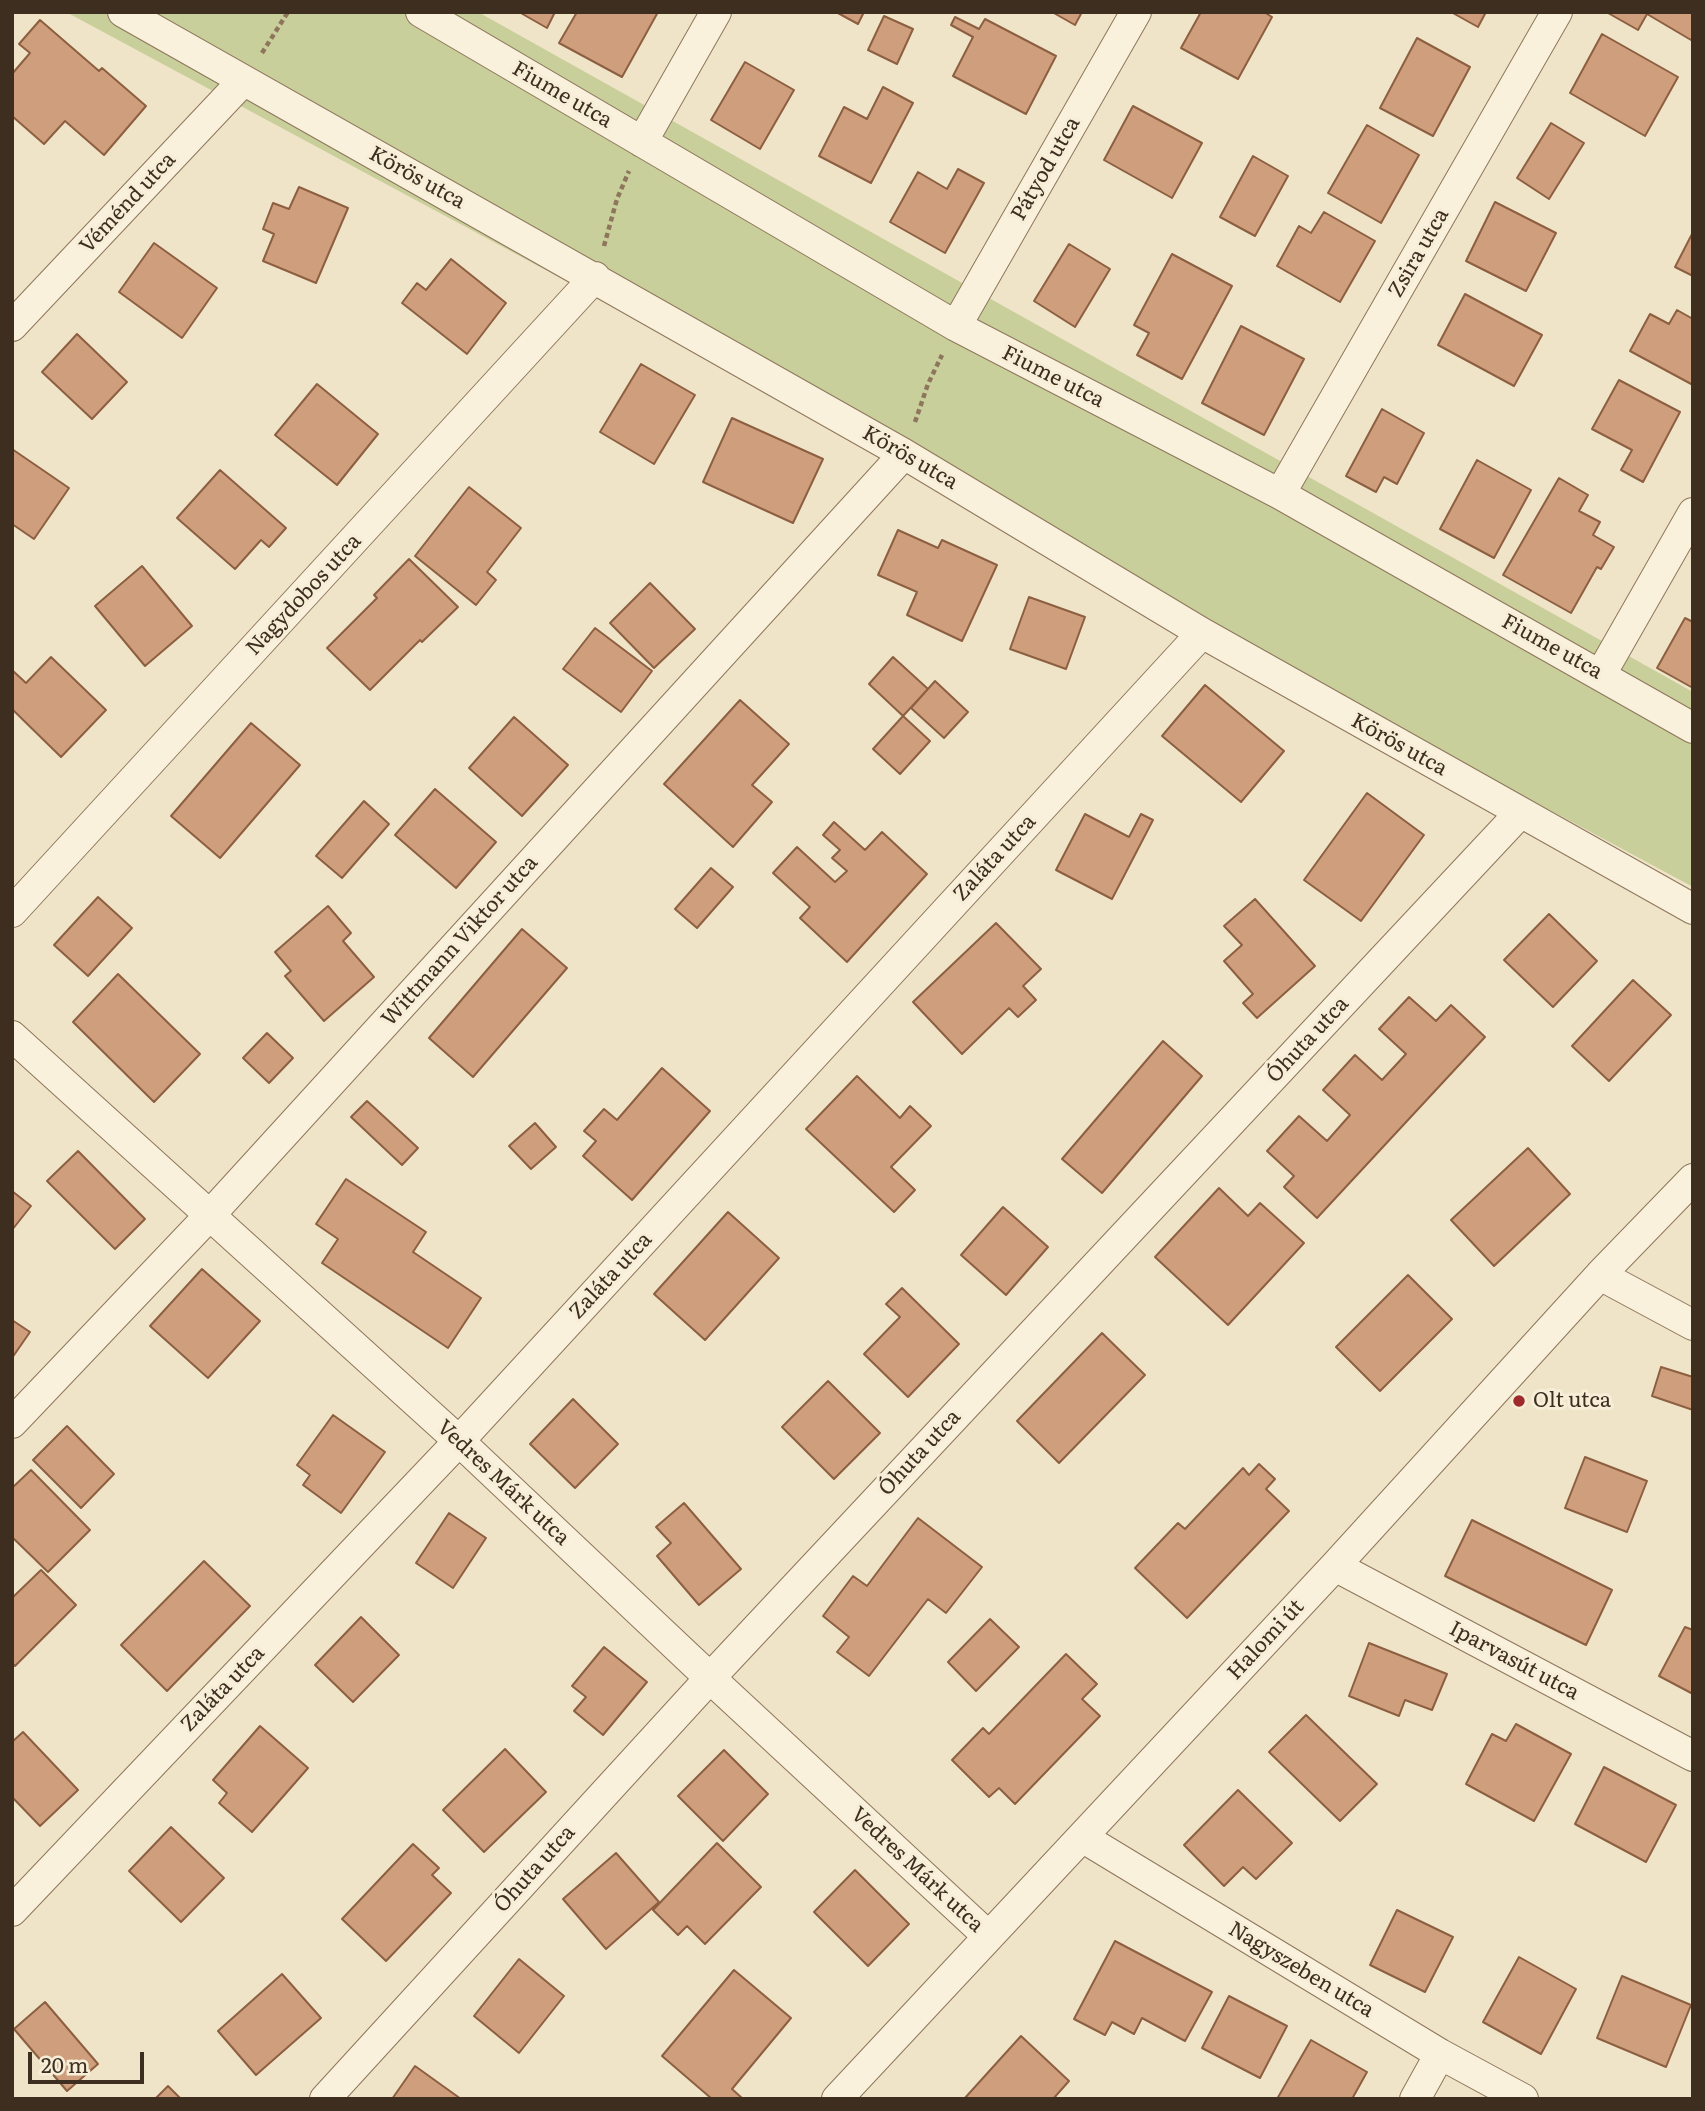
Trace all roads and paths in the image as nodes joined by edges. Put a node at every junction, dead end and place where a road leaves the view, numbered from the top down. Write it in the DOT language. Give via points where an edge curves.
graph roads {
  1 [pos="123,12"];
  2 [pos="288,12"];
  3 [pos="421,12"];
  4 [pos="716,12"];
  5 [pos="1136,12"];
  6 [pos="1557,12"];
  7 [pos="243,81"];
  8 [pos="642,142"];
  9 [pos="595,277"];
  10 [pos="12,326"];
  11 [pos="956,326"];
  12 [pos="904,454"];
  13 [pos="1280,494"];
  14 [pos="1693,513"];
  15 [pos="1202,633"];
  16 [pos="1601,674"];
  17 [pos="1693,728"];
  18 [pos="1520,813"];
  19 [pos="1693,909"];
  20 [pos="12,912"];
  21 [pos="12,1036"];
  22 [pos="1693,1179"];
  23 [pos="209,1216"];
  24 [pos="1600,1275"];
  25 [pos="1693,1325"];
  26 [pos="12,1423"];
  27 [pos="459,1441"];
  28 [pos="1335,1566"];
  29 [pos="709,1678"];
  30 [pos="1693,1756"];
  31 [pos="1082,1837"];
  32 [pos="12,1911"];
  33 [pos="988,1936"];
  34 [pos="1440,2054"];
  35 [pos="326,2099"];
  36 [pos="837,2099"];
  37 [pos="1415,2099"];
  38 [pos="1523,2099"];
  1 -- 7 [label="street, Körös utca"];
  2 -- 7 [label="path"];
  3 -- 8 [label="street, Fiume utca"];
  4 -- 8 [label="street"];
  5 -- 11 [label="street, Pátyod utca"];
  6 -- 13 [label="street, Zsira utca"];
  7 -- 9 [label="street, Körös utca"];
  7 -- 10 [label="street, Véménd utca"];
  8 -- 9 [label="path" via="617,199"];
  8 -- 11 [label="street, Fiume utca"];
  9 -- 12 [label="street, Körös utca"];
  9 -- 20 [label="street, Nagydobos utca"];
  11 -- 12 [label="path" via="928,384"];
  11 -- 13 [label="street, Fiume utca"];
  12 -- 15 [label="street, Körös utca"];
  12 -- 23 [label="street, Wittmann Viktor utca"];
  13 -- 16 [label="street, Fiume utca"];
  14 -- 16 [label="street"];
  15 -- 18 [label="street, Körös utca"];
  15 -- 27 [label="street, Zaláta utca"];
  16 -- 17 [label="street, Fiume utca"];
  18 -- 19 [label="street, Körös utca"];
  18 -- 29 [label="street, Óhuta utca"];
  21 -- 23 [label="street, Vedres Márk utca"];
  22 -- 24 [label="street, Halomi út"];
  23 -- 26 [label="street, Wittmann Viktor utca"];
  23 -- 27 [label="street, Vedres Márk utca"];
  24 -- 25 [label="street"];
  24 -- 28 [label="street, Halomi út"];
  27 -- 29 [label="street, Vedres Márk utca"];
  27 -- 32 [label="street, Zaláta utca"];
  28 -- 30 [label="street, Iparvasút utca"];
  28 -- 31 [label="street, Halomi út"];
  29 -- 33 [label="street, Vedres Márk utca"];
  29 -- 35 [label="street, Óhuta utca"];
  31 -- 33 [label="street, Halomi út"];
  31 -- 34 [label="street, Nagyszeben utca"];
  33 -- 36 [label="street, Halomi út"];
  34 -- 37 [label="street"];
  34 -- 38 [label="street, Nagyszeben utca"];
}
